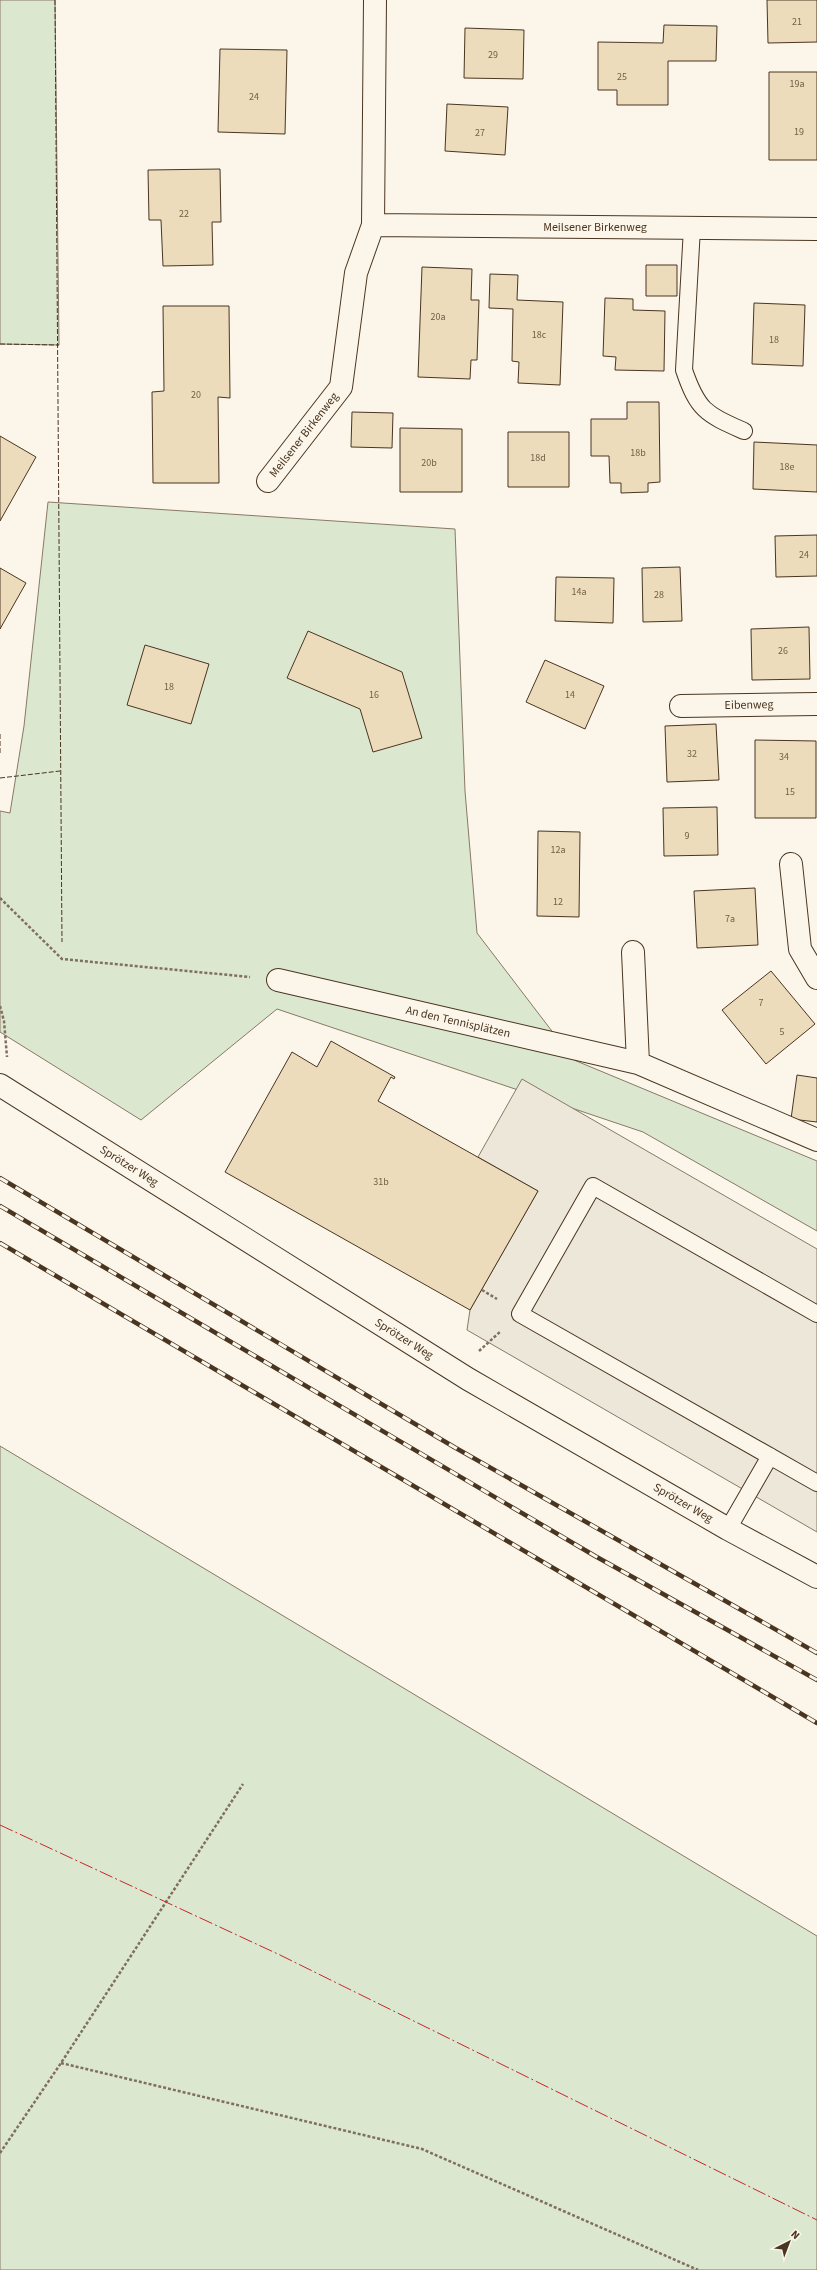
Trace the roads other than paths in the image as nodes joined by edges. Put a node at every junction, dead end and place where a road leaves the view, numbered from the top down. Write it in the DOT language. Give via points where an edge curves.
graph roads {
  1 [pos="375,6"];
  2 [pos="373,225"];
  3 [pos="692,228"];
  4 [pos="817,229"];
  5 [pos="744,431"];
  6 [pos="268,481"];
  7 [pos="817,704"];
  8 [pos="681,706"];
  9 [pos="791,864"];
  10 [pos="633,952"];
  11 [pos="817,978"];
  12 [pos="278,980"];
  13 [pos="638,1063"];
  14 [pos="0,1085"];
  15 [pos="817,1140"];
  16 [pos="817,1314"];
  17 [pos="770,1456"];
  18 [pos="817,1483"];
  19 [pos="728,1529"];
  20 [pos="817,1577"];
  1 -- 2 [label="street, Meilsener Birkenweg"];
  2 -- 3 [label="street, Meilsener Birkenweg"];
  2 -- 6 [label="street, Meilsener Birkenweg" via="356,273 341,387"];
  3 -- 4 [label="street, Meilsener Birkenweg"];
  3 -- 5 [label="lane" via="684,370 690,389 710,416"];
  7 -- 8 [label="street, Eibenweg"];
  9 -- 11 [label="street" via="800,949"];
  10 -- 13 [label="street"];
  12 -- 13 [label="street, An den Tennisplätzen"];
  13 -- 15 [label="street, An den Tennisplätzen"];
  14 -- 19 [label="street, Sprötzer Weg" via="468,1379"];
  16 -- 17 [label="lane" via="594,1186 520,1314"];
  17 -- 18 [label="lane"];
  17 -- 19 [label="lane"];
  19 -- 20 [label="street, Sprötzer Weg"];
}
